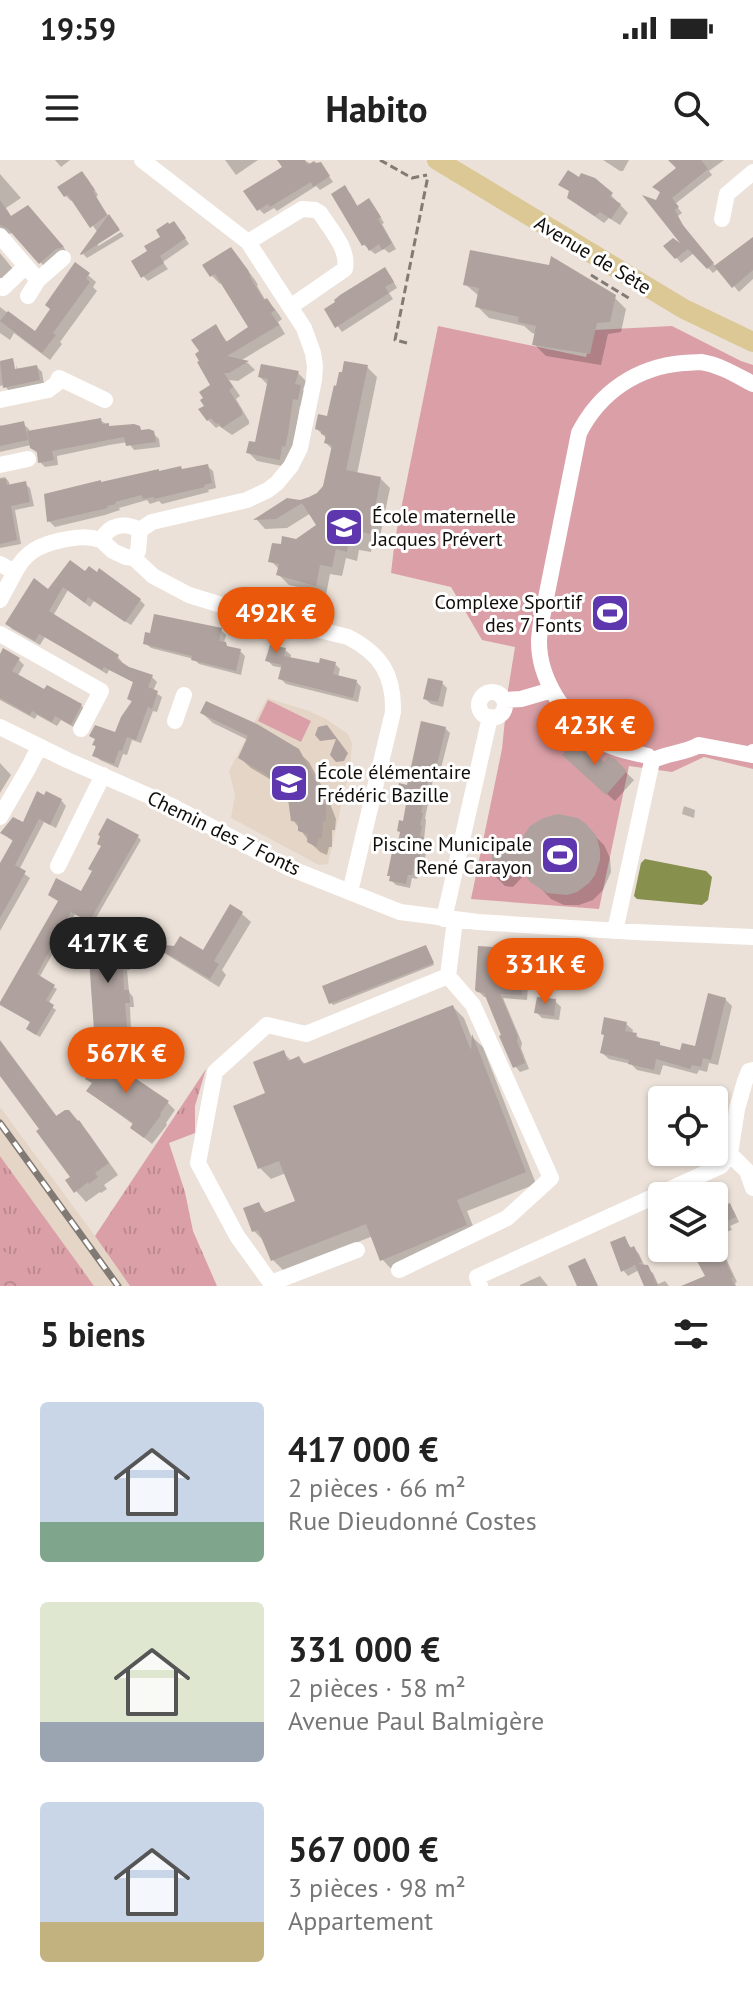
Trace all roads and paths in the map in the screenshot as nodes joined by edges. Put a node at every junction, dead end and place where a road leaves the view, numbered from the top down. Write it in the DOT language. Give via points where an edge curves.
graph roads {
  1 [pos="142,160"];
  2 [pos="380,160"];
  3 [pos="433,168"];
  4 [pos="753,172"];
  5 [pos="722,219"];
  6 [pos="0,236"];
  7 [pos="248,242"];
  8 [pos="63,258"];
  9 [pos="26,266"];
  10 [pos="38,280"];
  11 [pos="0,286"];
  12 [pos="28,296"];
  13 [pos="290,307"];
  14 [pos="753,342"];
  15 [pos="407,343"];
  16 [pos="753,384"];
  17 [pos="0,400"];
  18 [pos="105,400"];
  19 [pos="28,459"];
  20 [pos="0,465"];
  21 [pos="140,530"];
  22 [pos="101,540"];
  23 [pos="134,558"];
  24 [pos="0,564"];
  25 [pos="15,572"];
  26 [pos="0,600"];
  27 [pos="0,634"];
  28 [pos="552,690"];
  29 [pos="184,695"];
  30 [pos="175,721"];
  31 [pos="0,727"];
  32 [pos="81,729"];
  33 [pos="39,747"];
  34 [pos="753,752"];
  35 [pos="652,761"];
  36 [pos="103,775"];
  37 [pos="0,817"];
  38 [pos="58,866"];
  39 [pos="350,892"];
  40 [pos="450,920"];
  41 [pos="615,931"];
  42 [pos="753,937"];
  43 [pos="448,976"];
  44 [pos="751,1071"];
  45 [pos="730,1154"];
  46 [pos="753,1188"];
  47 [pos="357,1250"];
  48 [pos="399,1270"];
  49 [pos="480,1286"];
  1 -- 7 [label="street"];
  2 -- 3 [label="path" via="412,178"];
  3 -- 14 [label="main road, Avenue de Sète"];
  3 -- 15 [label="path" via="395,340"];
  4 -- 5 [label="street" via="727,194"];
  6 -- 9 [label="street"];
  7 -- 13 [label="street"];
  7 -- 13 [label="street" via="302,209 315,210 345,251 345,269"];
  8 -- 10 [label="street"];
  9 -- 10 [label="street"];
  9 -- 11 [label="street"];
  10 -- 12 [label="street"];
  13 -- 21 [label="street" via="309,341 315,366 302,438 291,466 268,490 247,500 152,522"];
  16 -- 28 [label="street" via="700,362 668,364 617,386 587,418 579,433 538,644"];
  17 -- 18 [label="street" via="48,390 59,378"];
  19 -- 20 [label="street"];
  21 -- 22 [label="street" via="120,525"];
  21 -- 23 [label="street"];
  22 -- 23 [label="street"];
  22 -- 25 [label="street" via="90,536 45,544 27,554"];
  23 -- 39 [label="street" via="169,586 207,602 348,637 384,667 393,712"];
  24 -- 25 [label="street"];
  25 -- 26 [label="street"];
  27 -- 32 [label="street" via="101,691"];
  28 -- 35 [label="street" via="568,714 596,739"];
  28 -- 40 [label="street" via="504,700 494,692 485,694 479,705 490,717"];
  29 -- 30 [label="street"];
  31 -- 33 [label="street, Chemin des 7 Fonts"];
  33 -- 36 [label="street, Chemin des 7 Fonts"];
  33 -- 37 [label="street"];
  34 -- 35 [label="street" via="699,745"];
  35 -- 41 [label="street"];
  36 -- 38 [label="street"];
  36 -- 39 [label="street, Chemin des 7 Fonts" via="287,867"];
  39 -- 40 [label="street, Chemin des 7 Fonts" via="400,912"];
  40 -- 41 [label="street, Chemin des 7 Fonts"];
  40 -- 43 [label="street"];
  41 -- 42 [label="street, Chemin des 7 Fonts"];
  43 -- 47 [label="street" via="306,1034 267,1025 215,1072 198,1163 237,1236 271,1283"];
  43 -- 48 [label="street" via="473,1005 551,1178 507,1218"];
  44 -- 45 [label="street" via="737,1109"];
  45 -- 46 [label="street" via="747,1171"];
  45 -- 49 [label="street" via="721,1166 477,1277"];
}
